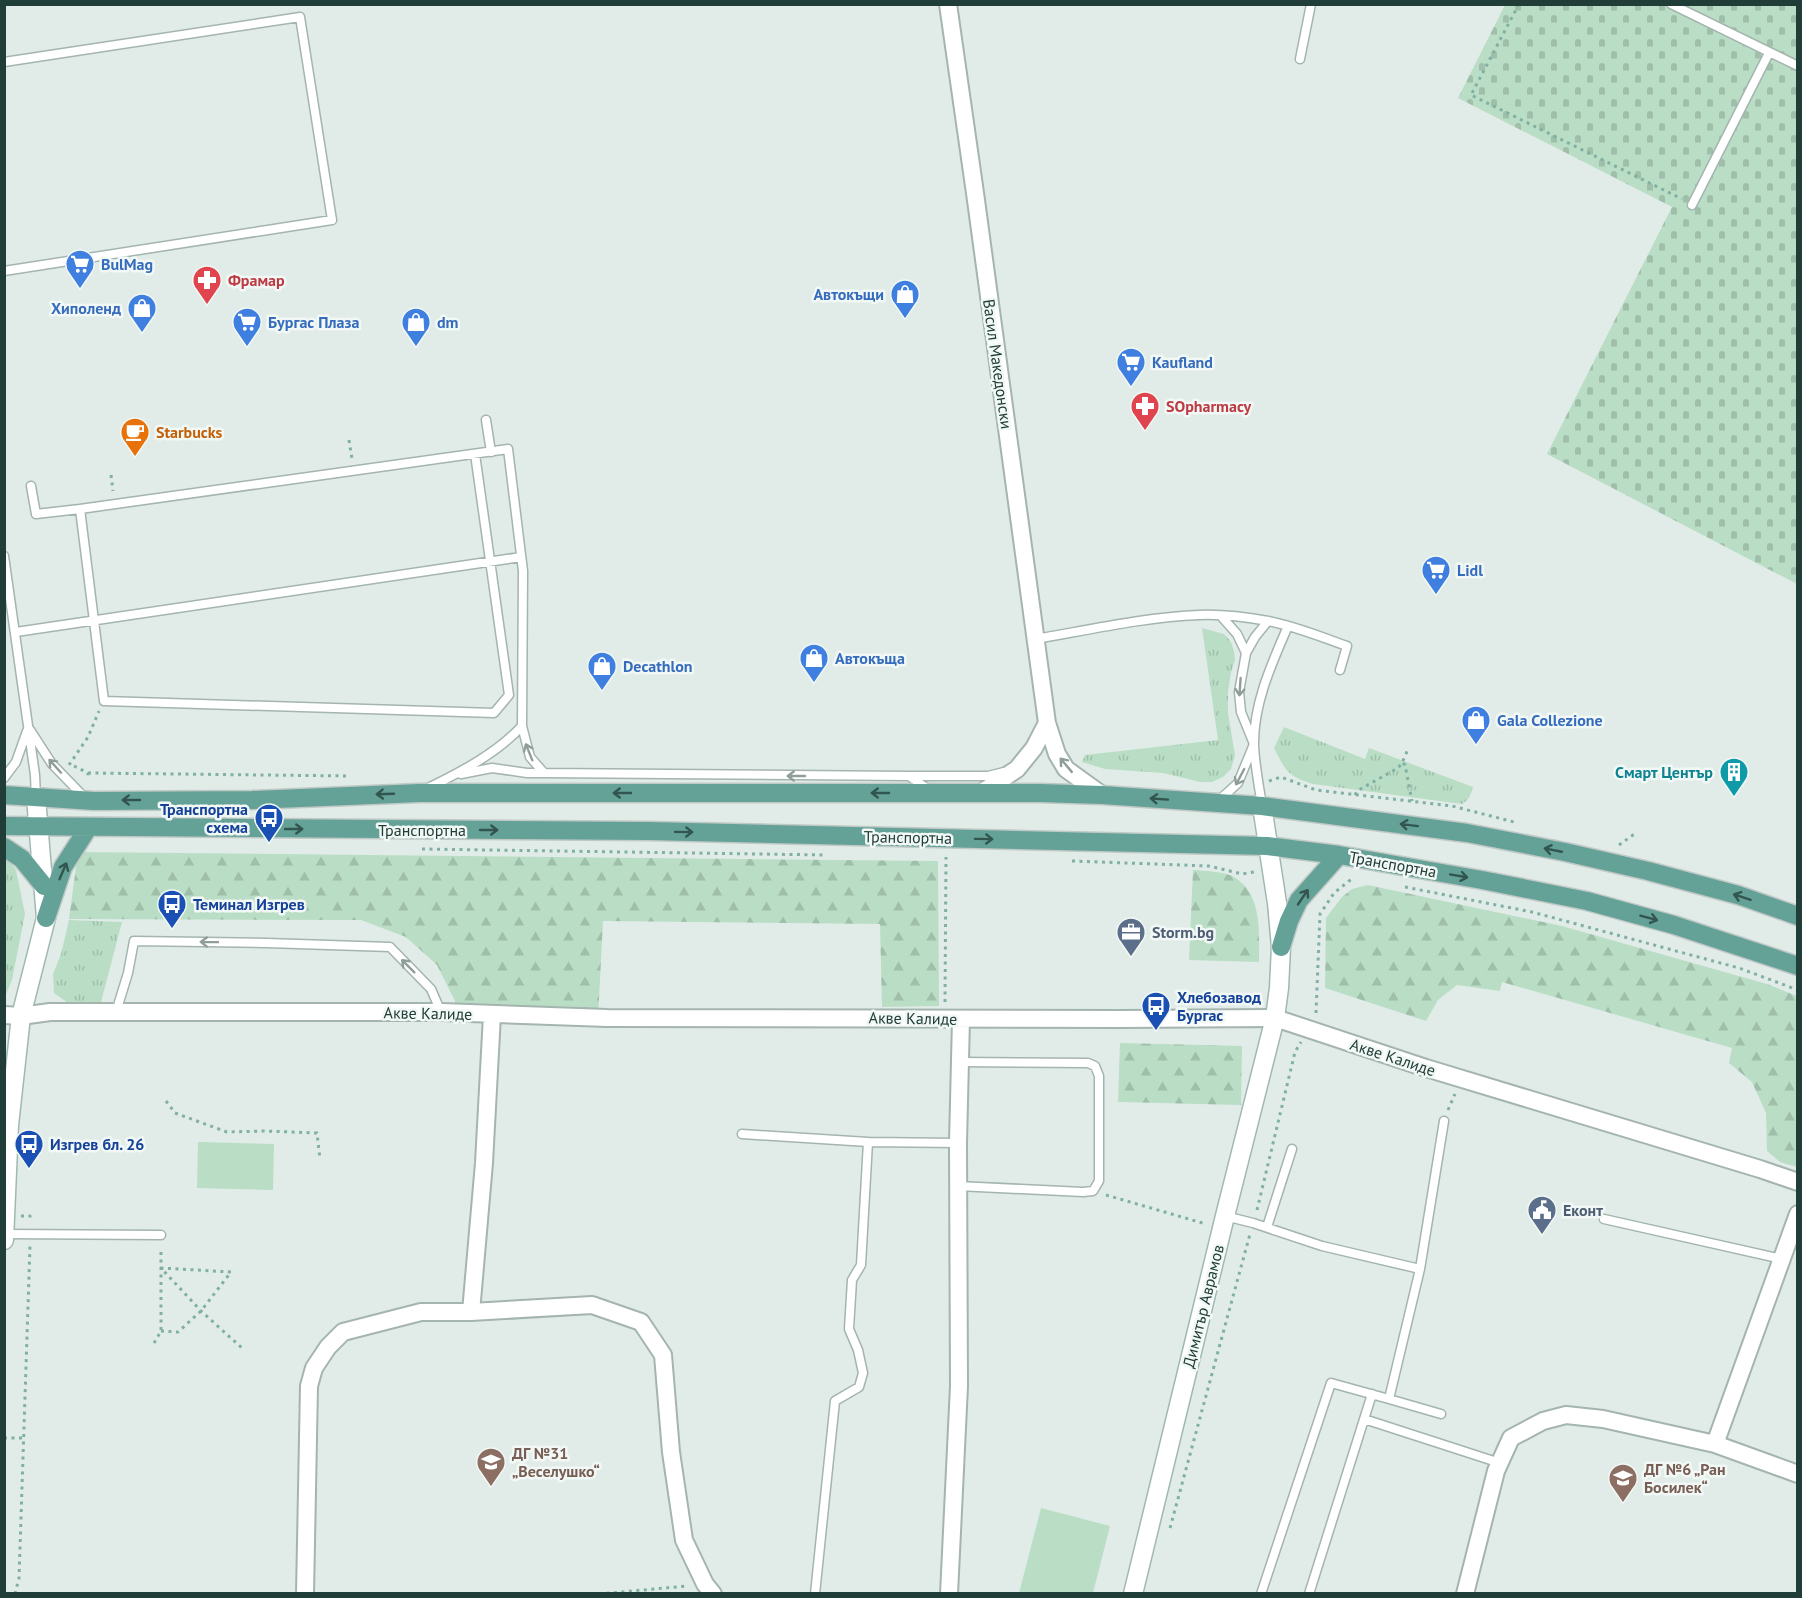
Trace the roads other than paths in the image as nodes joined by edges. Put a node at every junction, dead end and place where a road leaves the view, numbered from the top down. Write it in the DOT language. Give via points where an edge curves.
graph roads {
  1 [pos="948,4"];
  2 [pos="1311,4"];
  3 [pos="1671,4"];
  4 [pos="1769,53"];
  5 [pos="1299,59"];
  6 [pos="4,62"];
  7 [pos="1797,66"];
  8 [pos="1692,205"];
  9 [pos="4,271"];
  10 [pos="486,420"];
  11 [pos="490,452"];
  12 [pos="475,454"];
  13 [pos="32,486"];
  14 [pos="80,509"];
  15 [pos="4,556"];
  16 [pos="521,556"];
  17 [pos="490,561"];
  18 [pos="1221,616"];
  19 [pos="94,620"];
  20 [pos="1268,621"];
  21 [pos="1288,626"];
  22 [pos="16,632"];
  23 [pos="1036,639"];
  24 [pos="1246,654"];
  25 [pos="1340,670"];
  26 [pos="1047,723"];
  27 [pos="522,726"];
  28 [pos="28,727"];
  29 [pos="1254,744"];
  30 [pos="1017,769"];
  31 [pos="544,773"];
  32 [pos="453,775"];
  33 [pos="909,776"];
  34 [pos="4,778"];
  35 [pos="418,793"];
  36 [pos="934,793"];
  37 [pos="981,793"];
  38 [pos="4,795"];
  39 [pos="1102,795"];
  40 [pos="36,798"];
  41 [pos="88,801"];
  42 [pos="1217,803"];
  43 [pos="1262,806"];
  44 [pos="4,826"];
  45 [pos="38,827"];
  46 [pos="88,828"];
  47 [pos="1268,846"];
  48 [pos="4,847"];
  49 [pos="1339,855"];
  50 [pos="44,886"];
  51 [pos="1797,916"];
  52 [pos="46,918"];
  53 [pos="1281,947"];
  54 [pos="1797,966"];
  55 [pos="117,1012"];
  56 [pos="442,1012"];
  57 [pos="13,1015"];
  58 [pos="492,1015"];
  59 [pos="1275,1018"];
  60 [pos="953,1019"];
  61 [pos="960,1062"];
  62 [pos="1444,1121"];
  63 [pos="742,1134"];
  64 [pos="868,1142"];
  65 [pos="958,1143"];
  66 [pos="1292,1149"];
  67 [pos="1797,1182"];
  68 [pos="958,1186"];
  69 [pos="1797,1214"];
  70 [pos="1604,1219"];
  71 [pos="1223,1222"];
  72 [pos="1267,1227"];
  73 [pos="5,1234"];
  74 [pos="161,1235"];
  75 [pos="4,1240"];
  76 [pos="1782,1259"];
  77 [pos="1420,1269"];
  78 [pos="471,1312"];
  79 [pos="1372,1394"];
  80 [pos="1389,1399"];
  81 [pos="1441,1414"];
  82 [pos="1364,1419"];
  83 [pos="1715,1444"];
  84 [pos="1500,1463"];
  85 [pos="1797,1474"];
  86 [pos="709,1589"];
  87 [pos="305,1593"];
  88 [pos="815,1593"];
  89 [pos="949,1593"];
  90 [pos="1133,1593"];
  91 [pos="1261,1593"];
  92 [pos="1309,1593"];
  93 [pos="1464,1593"];
  1 -- 23 [label="street, Васил Македонски"];
  2 -- 5 [label="lane"];
  3 -- 4 [label="lane"];
  4 -- 7 [label="lane"];
  4 -- 8 [label="lane"];
  6 -- 9 [label="lane" via="300,17 332,220"];
  10 -- 11 [label="lane"];
  11 -- 12 [label="lane"];
  11 -- 16 [label="lane" via="508,449"];
  12 -- 14 [label="lane"];
  12 -- 17 [label="lane"];
  13 -- 14 [label="lane" via="36,514"];
  14 -- 19 [label="lane"];
  15 -- 22 [label="lane"];
  16 -- 17 [label="lane"];
  16 -- 27 [label="lane"];
  17 -- 19 [label="lane"];
  17 -- 19 [label="lane" via="509,694 494,713 104,701"];
  18 -- 20 [label="lane"];
  18 -- 23 [label="lane" via="1173,617"];
  18 -- 24 [label="lane" via="1237,634"];
  19 -- 22 [label="lane"];
  20 -- 21 [label="lane"];
  20 -- 24 [label="lane"];
  21 -- 25 [label="lane" via="1347,646"];
  21 -- 29 [label="lane" via="1265,680"];
  22 -- 28 [label="lane"];
  23 -- 26 [label="street, Васил Македонски"];
  24 -- 29 [label="lane, one-way" via="1239,692 1241,712"];
  26 -- 30 [label="street"];
  39 -- 26 [label="street, Васил Македонски, one-way" via="1066,769"];
  31 -- 27 [label="lane, one-way" via="530,757"];
  27 -- 32 [label="lane" via="493,751"];
  28 -- 34 [label="lane" via="16,762"];
  28 -- 40 [label="lane"];
  41 -- 28 [label="lane, one-way" via="52,764"];
  29 -- 42 [label="lane, one-way" via="1238,783"];
  29 -- 43 [label="lane"];
  30 -- 33 [label="lane" via="988,776"];
  30 -- 37 [label="street"];
  31 -- 32 [label="lane" via="492,768"];
  33 -- 31 [label="lane, one-way"];
  32 -- 35 [label="lane"];
  33 -- 36 [label="lane"];
  36 -- 35 [label="main road, one-way"];
  35 -- 41 [label="main road, one-way"];
  36 -- 37 [label="main road"];
  37 -- 39 [label="main road"];
  38 -- 40 [label="main road"];
  42 -- 39 [label="main road, one-way"];
  40 -- 41 [label="main road"];
  40 -- 45 [label="street"];
  42 -- 43 [label="main road"];
  43 -- 47 [label="street, Димитър Аврамов"];
  51 -- 43 [label="main road, one-way" via="1738,895 1565,852 1467,833"];
  44 -- 45 [label="main road, Транспортна"];
  45 -- 46 [label="main road, Транспортна"];
  45 -- 50 [label="street"];
  46 -- 47 [label="main road, Транспортна, one-way" via="649,831"];
  52 -- 46 [label="main road, one-way" via="63,867"];
  47 -- 49 [label="main road, Транспортна"];
  47 -- 53 [label="street, Димитър Аврамов"];
  48 -- 50 [label="main road" via="22,859"];
  53 -- 49 [label="main road, one-way" via="1299,900"];
  49 -- 54 [label="main road, Транспортна, one-way" via="1587,901"];
  50 -- 52 [label="street"];
  52 -- 57 [label="street"];
  53 -- 59 [label="street, Димитър Аврамов"];
  55 -- 56 [label="street, Акве Калиде"];
  56 -- 55 [label="lane, one-way" via="431,988 390,947 134,941"];
  55 -- 57 [label="street, Акве Калиде"];
  56 -- 58 [label="street, Акве Калиде"];
  57 -- 73 [label="street"];
  58 -- 60 [label="street, Акве Калиде"];
  58 -- 78 [label="street"];
  59 -- 60 [label="street, Акве Калиде"];
  59 -- 67 [label="street, Акве Калиде"];
  59 -- 71 [label="street, Димитър Аврамов"];
  60 -- 61 [label="street"];
  61 -- 65 [label="street"];
  61 -- 68 [label="lane" via="1095,1066 1099,1076 1099,1181 1093,1191 1083,1192"];
  62 -- 77 [label="lane"];
  63 -- 64 [label="lane"];
  64 -- 65 [label="lane"];
  64 -- 88 [label="lane" via="861,1265 852,1280 849,1329 863,1372 859,1387 835,1401"];
  65 -- 68 [label="street"];
  66 -- 72 [label="lane"];
  68 -- 89 [label="street" via="959,1386"];
  69 -- 76 [label="street"];
  70 -- 76 [label="lane"];
  71 -- 72 [label="lane"];
  71 -- 90 [label="street, Димитър Аврамов"];
  72 -- 77 [label="lane" via="1322,1246"];
  73 -- 74 [label="lane"];
  73 -- 75 [label="street"];
  76 -- 83 [label="street"];
  77 -- 80 [label="lane"];
  78 -- 86 [label="street" via="592,1305 641,1322 663,1355 671,1452 684,1539"];
  78 -- 87 [label="street" via="421,1311 343,1332 314,1368 309,1386"];
  79 -- 80 [label="lane"];
  79 -- 82 [label="lane"];
  79 -- 91 [label="lane" via="1331,1383"];
  80 -- 81 [label="lane"];
  82 -- 84 [label="lane"];
  82 -- 92 [label="lane"];
  83 -- 84 [label="street" via="1603,1419 1566,1415 1543,1420 1511,1438"];
  83 -- 85 [label="street"];
  84 -- 93 [label="street"];
}
